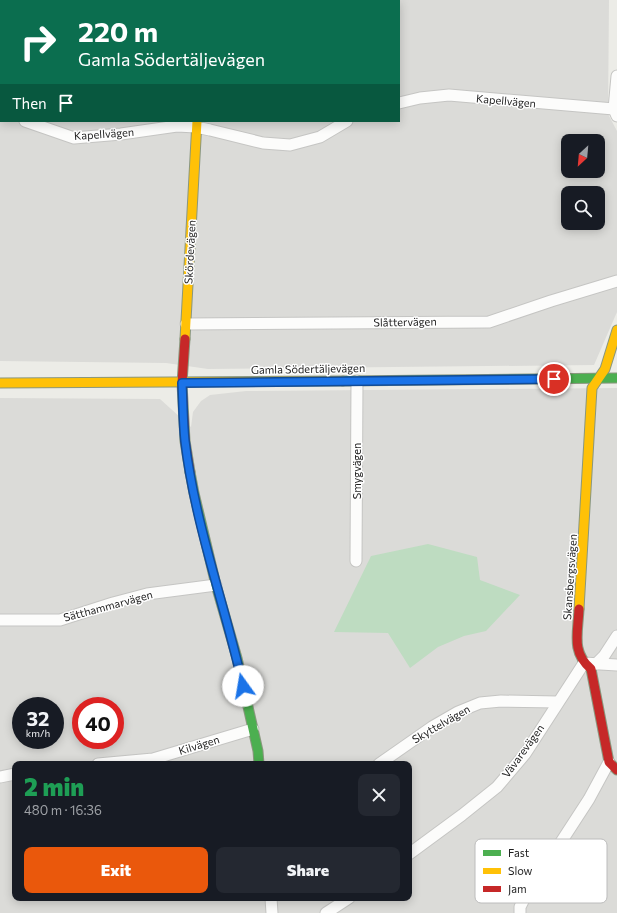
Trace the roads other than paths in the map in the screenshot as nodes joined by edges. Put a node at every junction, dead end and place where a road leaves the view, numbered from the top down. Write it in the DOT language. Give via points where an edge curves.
graph roads {
  1 [pos="617,76"];
  2 [pos="400,103"];
  3 [pos="616,113"];
  4 [pos="27,122"];
  5 [pos="346,122"];
  6 [pos="196,124"];
  7 [pos="617,281"];
  8 [pos="186,324"];
  9 [pos="617,330"];
  10 [pos="599,378"];
  11 [pos="617,378"];
  12 [pos="357,381"];
  13 [pos="0,383"];
  14 [pos="182,383"];
  15 [pos="356,561"];
  16 [pos="216,585"];
  17 [pos="0,620"];
  18 [pos="617,636"];
  19 [pos="590,664"];
  20 [pos="617,664"];
  21 [pos="558,702"];
  22 [pos="253,729"];
  23 [pos="131,761"];
  24 [pos="258,761"];
  25 [pos="384,761"];
  26 [pos="613,766"];
  27 [pos="12,775"];
  28 [pos="0,777"];
  29 [pos="563,839"];
  30 [pos="412,852"];
  31 [pos="271,901"];
  32 [pos="344,901"];
  33 [pos="523,903"];
  34 [pos="272,913"];
  35 [pos="326,913"];
  36 [pos="520,913"];
  1 -- 3 [label="street"];
  2 -- 3 [label="street, Kapellvägen" via="449,96"];
  4 -- 6 [label="street, Kapellvägen" via="74,138"];
  5 -- 6 [label="street, Kapellvägen" via="320,136 290,145 263,143"];
  6 -- 8 [label="street, Skördevägen"];
  7 -- 8 [label="street, Slåttervägen" via="489,322"];
  8 -- 14 [label="street, Skördevägen"];
  9 -- 10 [label="street, Skansbergsvägen" via="605,369"];
  10 -- 11 [label="street, Gamla Södertäljevägen"];
  10 -- 12 [label="street, Gamla Södertäljevägen"];
  10 -- 19 [label="street, Skansbergsvägen" via="592,388 577,650"];
  12 -- 14 [label="street, Gamla Södertäljevägen"];
  12 -- 15 [label="street, Smygvägen"];
  13 -- 14 [label="street, Gamla Södertäljevägen"];
  14 -- 16 [label="street, Skördevägen" via="185,441 194,493"];
  16 -- 17 [label="street, Sätthammarvägen" via="147,594 60,620"];
  16 -- 22 [label="street, Skördevägen" via="237,658"];
  18 -- 19 [label="street, Vävarevägen" via="604,656"];
  19 -- 20 [label="street"];
  19 -- 21 [label="street, Vävarevägen"];
  19 -- 26 [label="street, Skansbergsvägen"];
  21 -- 25 [label="street, Skyttelvägen" via="480,703 432,727"];
  21 -- 30 [label="street, Vävarevägen" via="525,754 497,786"];
  22 -- 23 [label="street, Kilvägen" via="153,759"];
  22 -- 24 [label="street, Skördevägen"];
  26 -- 29 [label="street"];
  27 -- 28 [label="street"];
  31 -- 34 [label="street"];
  32 -- 35 [label="street"];
  33 -- 36 [label="street"];
}
